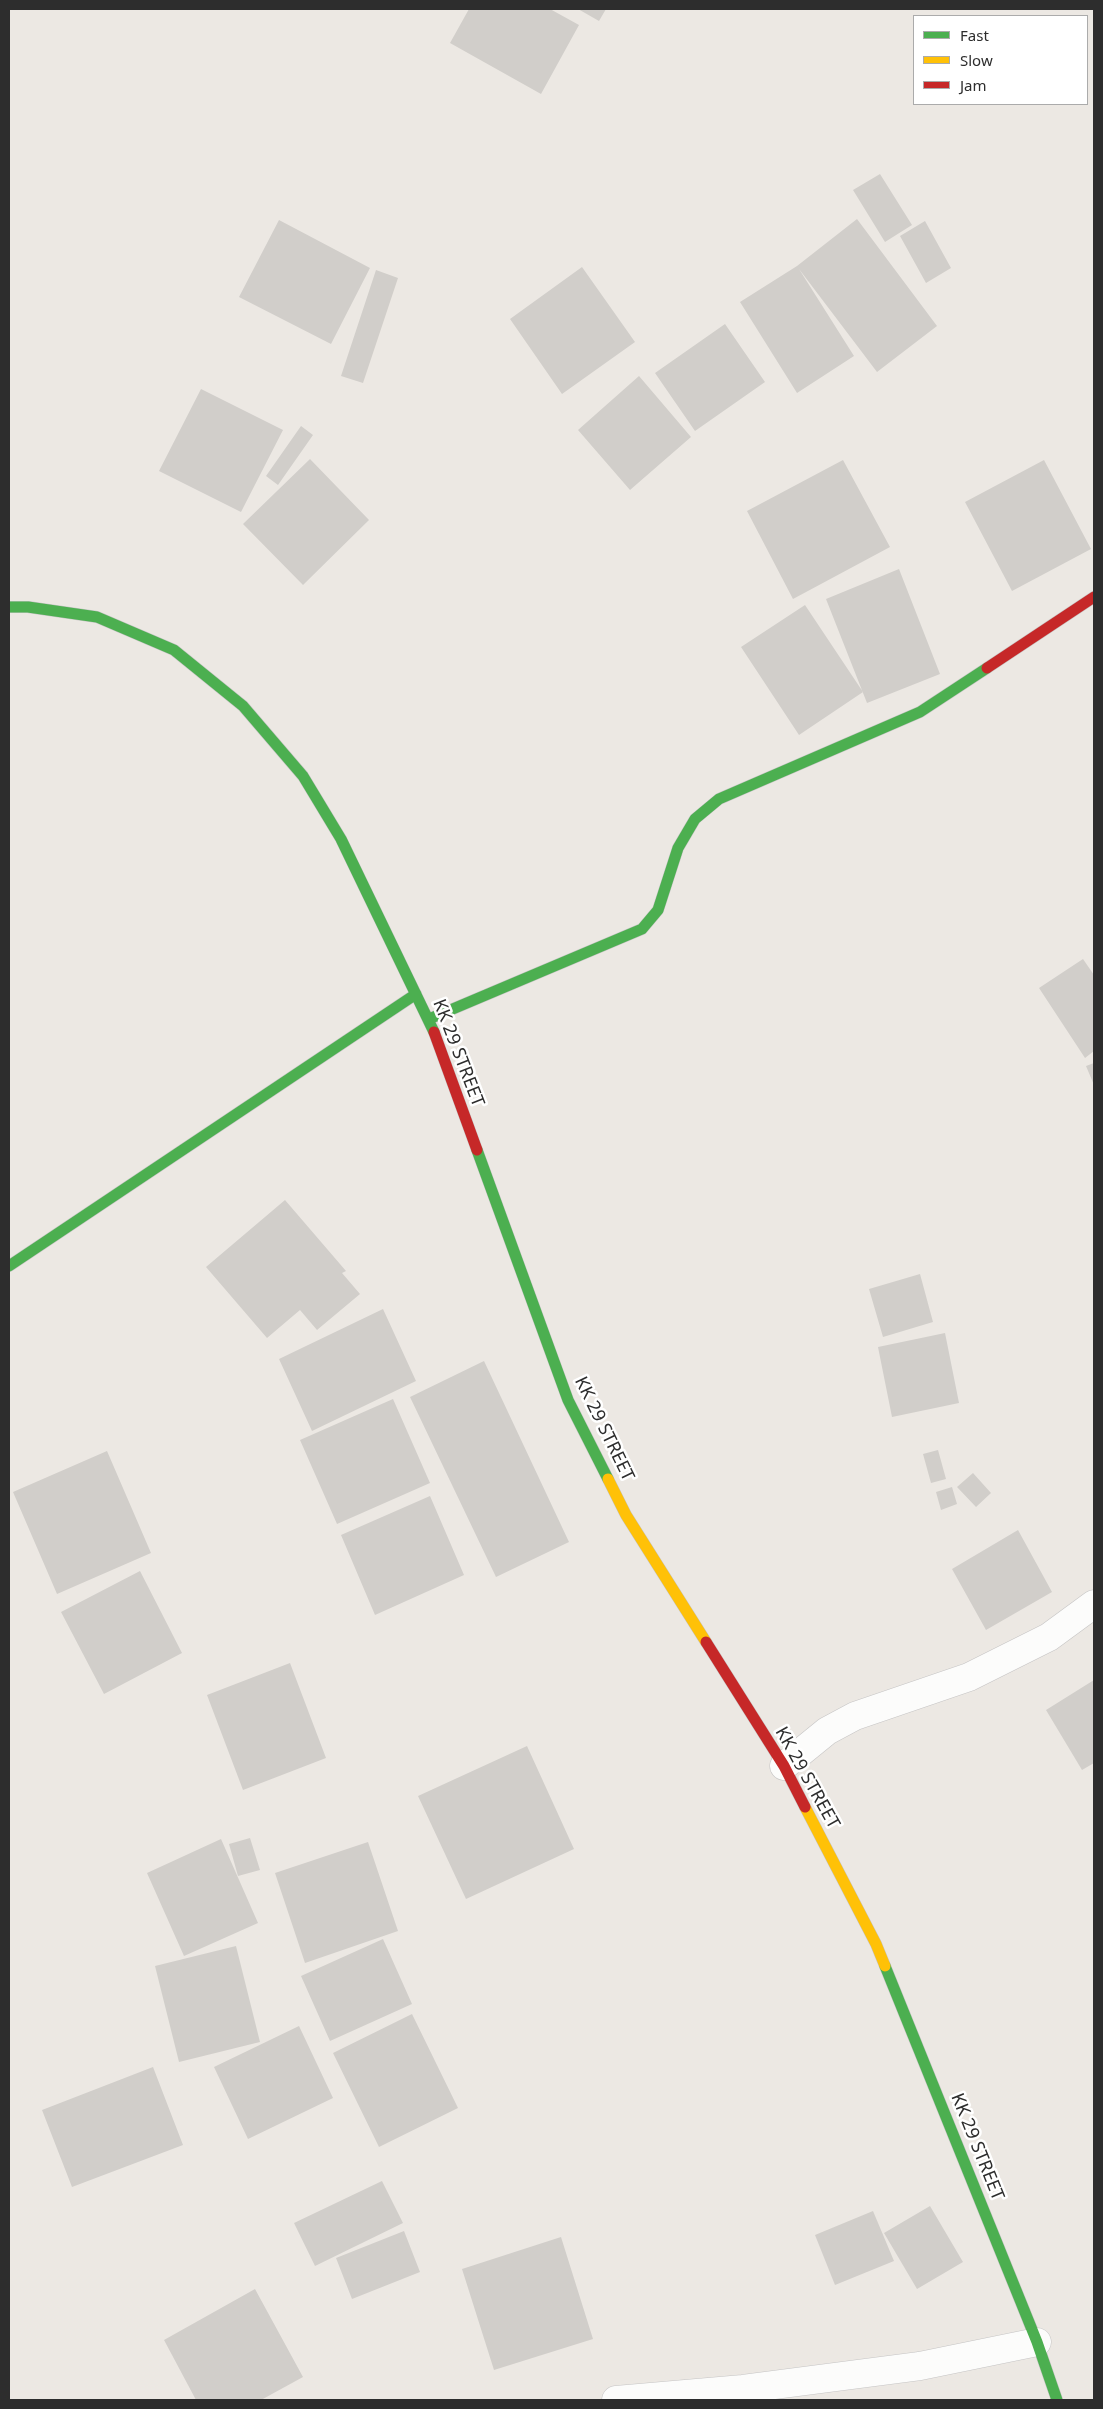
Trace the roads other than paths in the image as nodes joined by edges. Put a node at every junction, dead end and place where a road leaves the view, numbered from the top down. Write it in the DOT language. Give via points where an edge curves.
graph roads {
  1 [pos="1094,597"];
  2 [pos="9,607"];
  3 [pos="416,994"];
  4 [pos="429,1019"];
  5 [pos="9,1266"];
  6 [pos="1094,1604"];
  7 [pos="784,1766"];
  8 [pos="1037,2342"];
  9 [pos="616,2400"];
  10 [pos="1058,2400"];
  1 -- 4 [label="street" via="920,712 719,799 695,819 678,848 658,910 642,929"];
  2 -- 3 [label="street, KK 29 STREET" via="97,617 174,650 243,706 303,776 341,838"];
  3 -- 4 [label="street, KK 29 STREET"];
  3 -- 5 [label="street"];
  4 -- 7 [label="street, KK 29 STREET" via="568,1400 626,1515"];
  6 -- 7 [label="street" via="1049,1637 969,1677 855,1716"];
  7 -- 8 [label="street, KK 29 STREET" via="876,1944"];
  8 -- 9 [label="street" via="910,2367 743,2389"];
  8 -- 10 [label="street, KK 29 STREET"];
}
